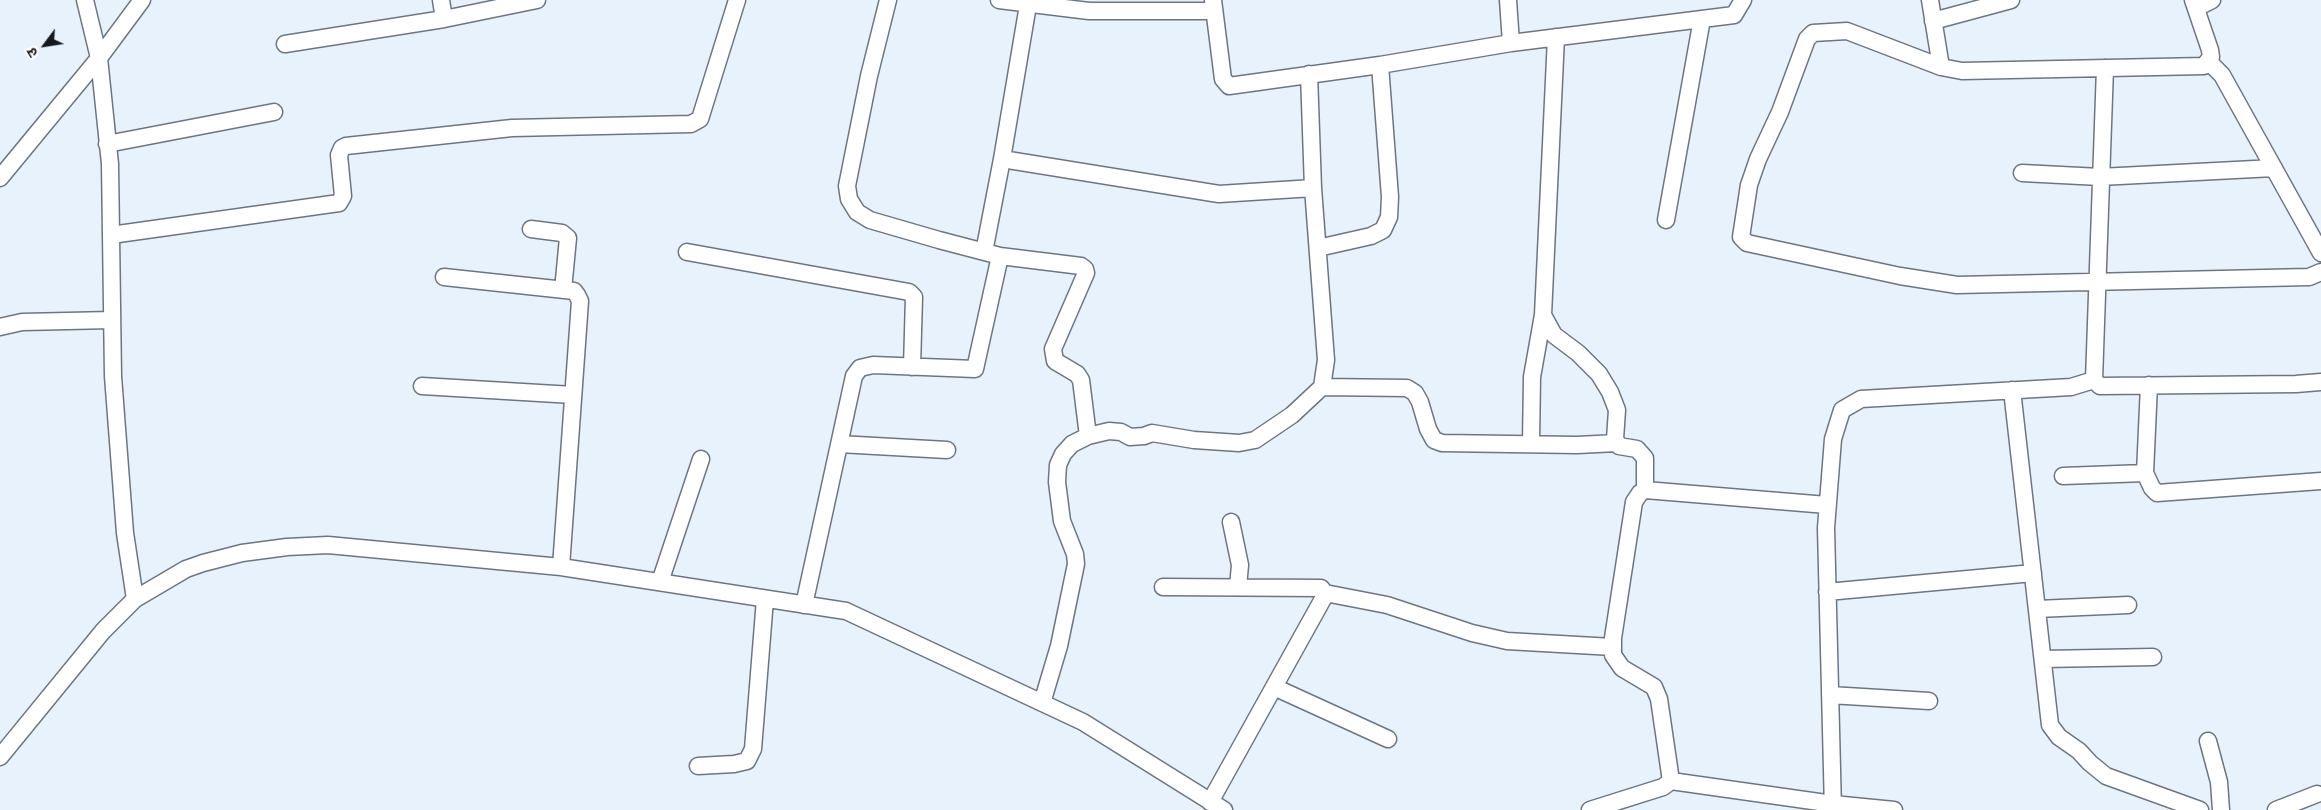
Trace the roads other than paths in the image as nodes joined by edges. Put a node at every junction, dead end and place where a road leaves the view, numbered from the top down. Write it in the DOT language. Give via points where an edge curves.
graph roads {
  1 [pos="85,0"];
  2 [pos="142,0"];
  3 [pos="441,0"];
  4 [pos="537,0"];
  5 [pos="737,0"];
  6 [pos="888,0"];
  7 [pos="1000,0"];
  8 [pos="1508,0"];
  9 [pos="1743,0"];
  10 [pos="1930,0"];
  11 [pos="2010,0"];
  12 [pos="2212,0"];
  13 [pos="2195,4"];
  14 [pos="1028,5"];
  15 [pos="1214,6"];
  16 [pos="444,19"];
  17 [pos="1702,19"];
  18 [pos="1933,21"];
  19 [pos="1556,37"];
  20 [pos="1511,43"];
  21 [pos="285,44"];
  22 [pos="98,58"];
  23 [pos="2208,62"];
  24 [pos="1380,66"];
  25 [pos="1941,67"];
  26 [pos="2105,68"];
  27 [pos="1309,74"];
  28 [pos="274,112"];
  29 [pos="107,144"];
  30 [pos="1002,159"];
  31 [pos="2274,168"];
  32 [pos="2022,173"];
  33 [pos="2100,177"];
  34 [pos="0,178"];
  35 [pos="1313,188"];
  36 [pos="1666,220"];
  37 [pos="531,229"];
  38 [pos="111,235"];
  39 [pos="1318,248"];
  40 [pos="687,252"];
  41 [pos="2321,253"];
  42 [pos="992,254"];
  43 [pos="2321,272"];
  44 [pos="444,277"];
  45 [pos="2096,282"];
  46 [pos="563,290"];
  47 [pos="1543,315"];
  48 [pos="112,320"];
  49 [pos="0,327"];
  50 [pos="912,367"];
  51 [pos="2094,380"];
  52 [pos="2321,382"];
  53 [pos="2149,385"];
  54 [pos="422,386"];
  55 [pos="1322,387"];
  56 [pos="2012,390"];
  57 [pos="573,395"];
  58 [pos="1088,436"];
  59 [pos="1531,443"];
  60 [pos="1617,443"];
  61 [pos="839,444"];
  62 [pos="947,450"];
  63 [pos="701,459"];
  64 [pos="2145,473"];
  65 [pos="2064,476"];
  66 [pos="2321,480"];
  67 [pos="1645,490"];
  68 [pos="1827,505"];
  69 [pos="1231,522"];
  70 [pos="561,566"];
  71 [pos="2033,572"];
  72 [pos="660,582"];
  73 [pos="1163,587"];
  74 [pos="1238,587"];
  75 [pos="1827,592"];
  76 [pos="1325,593"];
  77 [pos="765,598"];
  78 [pos="135,599"];
  79 [pos="804,604"];
  80 [pos="2128,605"];
  81 [pos="2037,609"];
  82 [pos="1613,647"];
  83 [pos="2153,657"];
  84 [pos="2043,659"];
  85 [pos="1274,687"];
  86 [pos="1830,694"];
  87 [pos="1929,701"];
  88 [pos="1042,703"];
  89 [pos="1388,739"];
  90 [pos="2208,741"];
  91 [pos="0,758"];
  92 [pos="698,766"];
  93 [pos="1671,781"];
  94 [pos="2317,794"];
  95 [pos="1217,806"];
  96 [pos="1833,807"];
  97 [pos="1590,810"];
  98 [pos="1894,810"];
  99 [pos="2200,810"];
  100 [pos="2221,810"];
  101 [pos="2276,810"];
  1 -- 22 [label="street"];
  2 -- 22 [label="street"];
  3 -- 16 [label="street"];
  4 -- 16 [label="street"];
  5 -- 38 [label="street" via="700,119 691,124 512,128 346,146 339,155 343,196 339,203"];
  6 -- 42 [label="street" via="869,76 848,186 849,199 858,212 870,220"];
  7 -- 14 [label="street"];
  8 -- 20 [label="street"];
  9 -- 17 [label="street" via="1734,15"];
  10 -- 18 [label="street"];
  11 -- 18 [label="street"];
  12 -- 13 [label="street"];
  13 -- 23 [label="street" via="2210,50"];
  14 -- 15 [label="street" via="1089,11"];
  14 -- 30 [label="street"];
  15 -- 27 [label="street" via="1223,79 1227,85"];
  16 -- 21 [label="street"];
  17 -- 19 [label="street"];
  17 -- 36 [label="street"];
  18 -- 25 [label="street"];
  19 -- 20 [label="street"];
  19 -- 47 [label="street"];
  20 -- 24 [label="street"];
  22 -- 29 [label="street"];
  22 -- 34 [label="street"];
  23 -- 26 [label="street" via="2204,66"];
  23 -- 31 [label="street" via="2222,75"];
  24 -- 27 [label="street"];
  24 -- 39 [label="street" via="1390,197 1388,217 1383,230 1371,236"];
  25 -- 26 [label="street" via="1962,71"];
  25 -- 45 [label="street" via="1847,31 1810,34 1749,185 1740,232 1743,240 1949,284"];
  26 -- 33 [label="street"];
  27 -- 35 [label="street"];
  28 -- 29 [label="street"];
  29 -- 38 [label="street"];
  30 -- 35 [label="street" via="1219,194"];
  30 -- 42 [label="street"];
  31 -- 33 [label="street"];
  31 -- 41 [label="street"];
  32 -- 33 [label="street"];
  33 -- 45 [label="street"];
  35 -- 39 [label="street"];
  37 -- 46 [label="street" via="562,233 568,238"];
  38 -- 48 [label="street"];
  39 -- 55 [label="street" via="1326,360"];
  40 -- 50 [label="street" via="909,292 914,297"];
  42 -- 50 [label="street" via="975,369"];
  42 -- 58 [label="street" via="1084,269 1086,273 1053,350 1055,361 1081,380"];
  43 -- 45 [label="street" via="2309,277"];
  44 -- 46 [label="street"];
  45 -- 51 [label="street"];
  46 -- 57 [label="street" via="574,291 580,301"];
  47 -- 59 [label="street" via="1532,377"];
  47 -- 60 [label="street" via="1554,335 1600,374 1617,410"];
  48 -- 49 [label="street" via="22,322"];
  48 -- 78 [label="street" via="125,533"];
  50 -- 61 [label="street" via="873,365 860,368 854,376"];
  51 -- 53 [label="street" via="2100,386"];
  51 -- 56 [label="street" via="2071,387"];
  52 -- 53 [label="street"];
  53 -- 64 [label="street"];
  54 -- 57 [label="street"];
  55 -- 58 [label="street" via="1276,427 1255,440 1239,443 1194,440 1152,433 1130,437 1108,431"];
  55 -- 59 [label="street" via="1407,388 1420,402 1434,440 1442,443"];
  56 -- 68 [label="street" via="1861,399 1852,403 1842,410 1833,439"];
  56 -- 71 [label="street"];
  57 -- 70 [label="street"];
  58 -- 88 [label="street" via="1072,444 1058,465 1062,521 1076,564 1059,646"];
  59 -- 60 [label="street"];
  60 -- 67 [label="street" via="1637,449 1644,458"];
  61 -- 62 [label="street"];
  61 -- 79 [label="street"];
  63 -- 72 [label="street"];
  64 -- 65 [label="street"];
  64 -- 66 [label="street" via="2152,488 2164,494"];
  67 -- 68 [label="street"];
  67 -- 82 [label="street" via="1634,502"];
  68 -- 75 [label="street"];
  69 -- 74 [label="street" via="1240,565"];
  70 -- 72 [label="street"];
  70 -- 78 [label="street" via="328,544 287,547 242,553 203,563 186,569"];
  71 -- 75 [label="street"];
  71 -- 81 [label="street"];
  72 -- 77 [label="street"];
  73 -- 74 [label="street"];
  74 -- 76 [label="street" via="1321,588"];
  75 -- 86 [label="street"];
  76 -- 82 [label="street" via="1387,604 1472,633 1507,641"];
  76 -- 85 [label="street"];
  77 -- 79 [label="street"];
  77 -- 92 [label="street" via="753,749 747,762"];
  78 -- 91 [label="street" via="103,631"];
  79 -- 88 [label="street" via="846,611"];
  80 -- 81 [label="street"];
  81 -- 84 [label="street"];
  82 -- 93 [label="street" via="1613,655 1622,668 1654,687 1657,693"];
  83 -- 84 [label="street"];
  84 -- 99 [label="street" via="2050,725 2058,737 2106,776"];
  85 -- 89 [label="street"];
  85 -- 95 [label="street"];
  86 -- 87 [label="street"];
  86 -- 96 [label="street"];
  88 -- 95 [label="street" via="1083,722"];
  90 -- 100 [label="street" via="2219,782"];
  93 -- 96 [label="street"];
  93 -- 97 [label="street" via="1663,787"];
  94 -- 101 [label="street"];
  96 -- 98 [label="street"];
}
